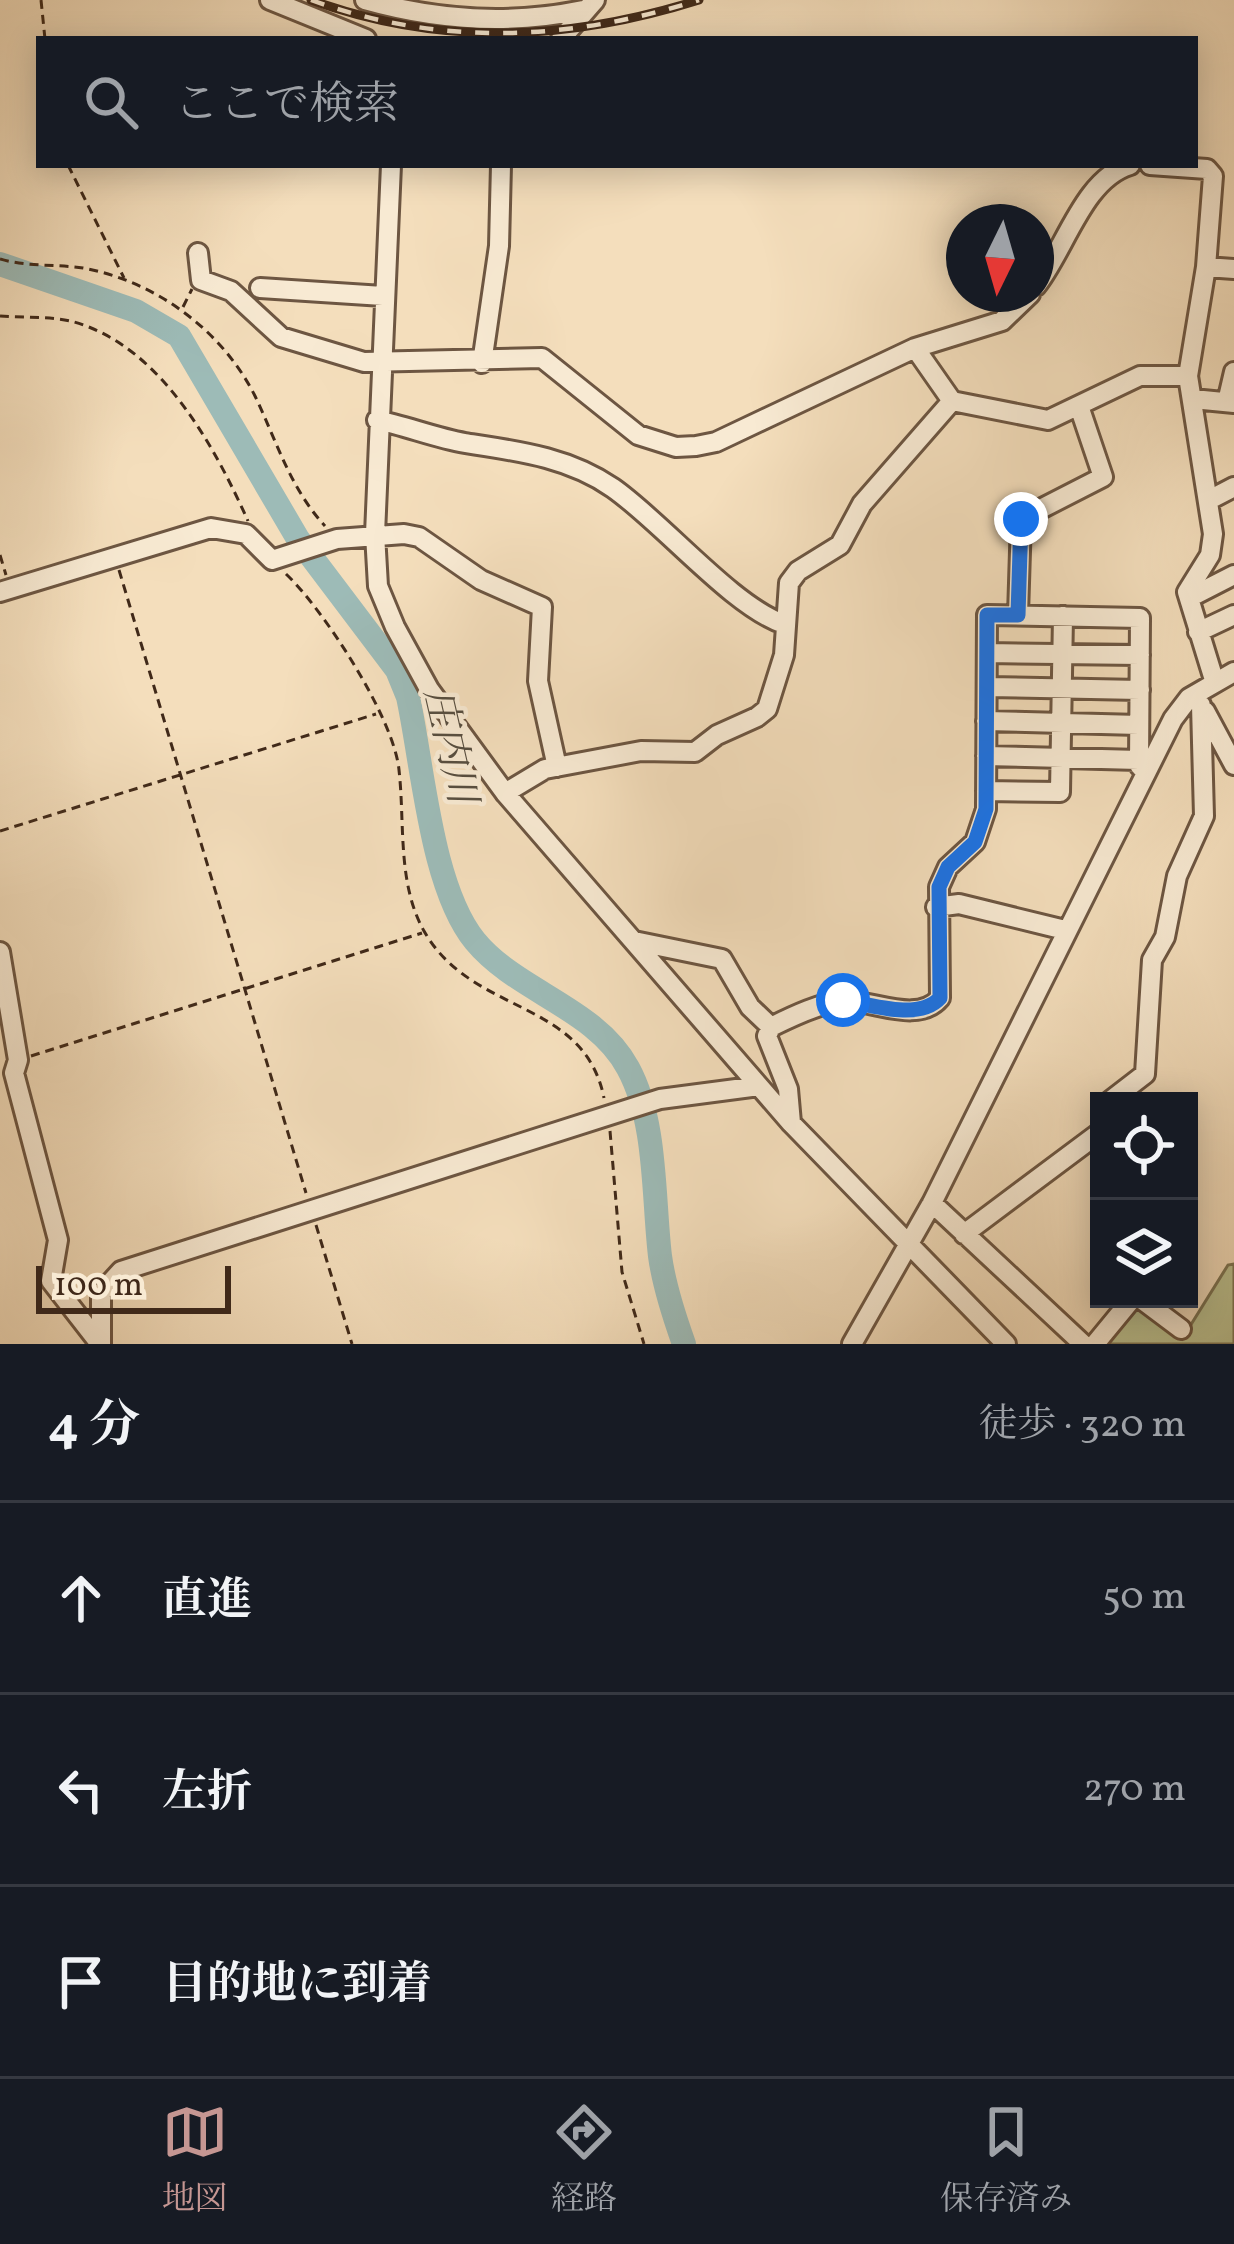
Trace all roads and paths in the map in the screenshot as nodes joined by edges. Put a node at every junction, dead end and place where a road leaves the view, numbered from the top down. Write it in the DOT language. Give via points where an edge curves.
graph roads {
  1 [pos="41,0"];
  2 [pos="270,0"];
  3 [pos="365,0"];
  4 [pos="590,3"];
  5 [pos="406,5"];
  6 [pos="45,36"];
  7 [pos="359,36"];
  8 [pos="563,36"];
  9 [pos="69,168"];
  10 [pos="391,168"];
  11 [pos="501,168"];
  12 [pos="1120,168"];
  13 [pos="1193,168"];
  14 [pos="198,253"];
  15 [pos="0,259"];
  16 [pos="1054,264"];
  17 [pos="1206,267"];
  18 [pos="1234,269"];
  19 [pos="125,280"];
  20 [pos="201,280"];
  21 [pos="260,288"];
  22 [pos="383,296"];
  23 [pos="181,310"];
  24 [pos="1016,312"];
  25 [pos="0,316"];
  26 [pos="915,348"];
  27 [pos="482,363"];
  28 [pos="379,364"];
  29 [pos="1234,372"];
  30 [pos="1188,376"];
  31 [pos="1193,399"];
  32 [pos="952,401"];
  33 [pos="1230,402"];
  34 [pos="1080,409"];
  35 [pos="376,420"];
  36 [pos="1234,487"];
  37 [pos="1211,499"];
  38 [pos="375,534"];
  39 [pos="337,539"];
  40 [pos="255,540"];
  41 [pos="0,555"];
  42 [pos="115,556"];
  43 [pos="276,560"];
  44 [pos="1234,575"];
  45 [pos="5,590"];
  46 [pos="1189,598"];
  47 [pos="1018,615"];
  48 [pos="1234,615"];
  49 [pos="1063,616"];
  50 [pos="784,624"];
  51 [pos="1198,632"];
  52 [pos="987,653"];
  53 [pos="1062,654"];
  54 [pos="1140,655"];
  55 [pos="1234,672"];
  56 [pos="1215,682"];
  57 [pos="986,687"];
  58 [pos="1061,689"];
  59 [pos="1140,691"];
  60 [pos="1198,700"];
  61 [pos="379,713"];
  62 [pos="986,721"];
  63 [pos="1061,723"];
  64 [pos="1139,725"];
  65 [pos="1231,752"];
  66 [pos="986,756"];
  67 [pos="1060,759"];
  68 [pos="556,766"];
  69 [pos="1142,767"];
  70 [pos="180,775"];
  71 [pos="986,791"];
  72 [pos="505,794"];
  73 [pos="0,831"];
  74 [pos="936,907"];
  75 [pos="1065,930"];
  76 [pos="425,933"];
  77 [pos="633,941"];
  78 [pos="0,952"];
  79 [pos="246,990"];
  80 [pos="771,1027"];
  81 [pos="17,1060"];
  82 [pos="759,1086"];
  83 [pos="1121,1092"];
  84 [pos="609,1117"];
  85 [pos="791,1123"];
  86 [pos="1090,1140"];
  87 [pos="932,1203"];
  88 [pos="311,1211"];
  89 [pos="964,1234"];
  90 [pos="908,1242"];
  91 [pos="1125,1308"];
  92 [pos="1153,1308"];
  93 [pos="1181,1329"];
  94 [pos="100,1344"];
  95 [pos="352,1344"];
  96 [pos="644,1344"];
  97 [pos="852,1344"];
  98 [pos="1006,1344"];
  99 [pos="1083,1344"];
  100 [pos="1095,1344"];
  1 -- 6 [label="path"];
  2 -- 7 [label="street"];
  3 -- 5 [label="street"];
  4 -- 5 [label="street" via="540,19"];
  4 -- 8 [label="street"];
  9 -- 19 [label="path"];
  10 -- 22 [label="street"];
  11 -- 27 [label="street"];
  12 -- 16 [label="street" via="1095,187"];
  13 -- 17 [label="street" via="1213,176"];
  14 -- 20 [label="street"];
  15 -- 19 [label="path"];
  17 -- 18 [label="street"];
  17 -- 30 [label="street"];
  19 -- 23 [label="path"];
  20 -- 23 [label="path"];
  20 -- 28 [label="street" via="231,291 293,343"];
  21 -- 22 [label="street"];
  22 -- 28 [label="street"];
  23 -- 39 [label="path" via="248,382 294,488"];
  24 -- 26 [label="street"];
  25 -- 40 [label="path" via="72,321 158,373"];
  26 -- 27 [label="street" via="716,442 676,447 638,435 542,358"];
  26 -- 32 [label="street"];
  27 -- 28 [label="street" via="432,357"];
  28 -- 35 [label="street"];
  29 -- 33 [label="street"];
  30 -- 31 [label="street"];
  30 -- 34 [label="street" via="1140,376"];
  31 -- 33 [label="street"];
  31 -- 37 [label="street"];
  32 -- 34 [label="street" via="1048,420"];
  32 -- 50 [label="street" via="891,467 840,545 798,571"];
  34 -- 47 [label="street" via="1103,477 1021,519"];
  35 -- 38 [label="street"];
  35 -- 50 [label="street" via="527,451 608,484 760,616"];
  36 -- 37 [label="street"];
  37 -- 46 [label="street" via="1210,555"];
  38 -- 39 [label="street"];
  38 -- 68 [label="street" via="419,537 481,580 542,607 538,681"];
  38 -- 72 [label="street" via="378,586 395,627"];
  39 -- 43 [label="street"];
  40 -- 42 [label="street" via="211,528"];
  40 -- 43 [label="street"];
  41 -- 45 [label="path"];
  42 -- 45 [label="street"];
  42 -- 70 [label="path"];
  43 -- 61 [label="path" via="325,617"];
  44 -- 46 [label="street"];
  46 -- 51 [label="street"];
  47 -- 49 [label="street"];
  47 -- 52 [label="street" via="987,615"];
  48 -- 51 [label="street"];
  49 -- 53 [label="street"];
  49 -- 54 [label="street" via="1140,618"];
  50 -- 68 [label="street" via="784,655 757,717 695,752 641,751"];
  51 -- 56 [label="street"];
  52 -- 53 [label="street"];
  52 -- 57 [label="street"];
  53 -- 54 [label="street"];
  53 -- 58 [label="street"];
  54 -- 59 [label="street"];
  55 -- 56 [label="street"];
  56 -- 60 [label="street"];
  57 -- 58 [label="street"];
  57 -- 62 [label="street"];
  58 -- 59 [label="street"];
  58 -- 63 [label="street"];
  59 -- 64 [label="street"];
  60 -- 65 [label="street"];
  60 -- 69 [label="street" via="1173,718"];
  60 -- 83 [label="street" via="1202,827 1177,876 1152,960 1144,1074"];
  61 -- 70 [label="path"];
  61 -- 76 [label="path" via="399,766 406,876"];
  62 -- 63 [label="street"];
  62 -- 66 [label="street"];
  63 -- 64 [label="street"];
  63 -- 67 [label="street"];
  64 -- 69 [label="street"];
  66 -- 67 [label="street"];
  66 -- 71 [label="street"];
  67 -- 69 [label="street"];
  67 -- 71 [label="street" via="1060,792"];
  68 -- 72 [label="street"];
  69 -- 75 [label="street"];
  70 -- 73 [label="path"];
  70 -- 79 [label="path"];
  71 -- 74 [label="street" via="975,842 948,867"];
  72 -- 77 [label="street"];
  74 -- 75 [label="street" via="959,904"];
  74 -- 80 [label="street" via="935,1004 895,1010 843,1000"];
  75 -- 87 [label="street"];
  76 -- 79 [label="path"];
  76 -- 84 [label="path" via="483,991 583,1045"];
  77 -- 80 [label="street" via="722,959"];
  77 -- 82 [label="street"];
  78 -- 81 [label="street"];
  79 -- 81 [label="path"];
  79 -- 88 [label="path"];
  80 -- 85 [label="street"];
  81 -- 94 [label="street" via="58,1240 51,1281"];
  82 -- 84 [label="street" via="660,1099"];
  82 -- 85 [label="street"];
  84 -- 88 [label="street"];
  84 -- 96 [label="path" via="622,1272"];
  85 -- 90 [label="street"];
  86 -- 89 [label="street"];
  87 -- 89 [label="street"];
  87 -- 90 [label="street"];
  88 -- 94 [label="street" via="121,1271 101,1293"];
  88 -- 95 [label="path"];
  89 -- 99 [label="street"];
  90 -- 97 [label="street"];
  90 -- 98 [label="street"];
  91 -- 100 [label="street"];
  92 -- 93 [label="street"];
}
